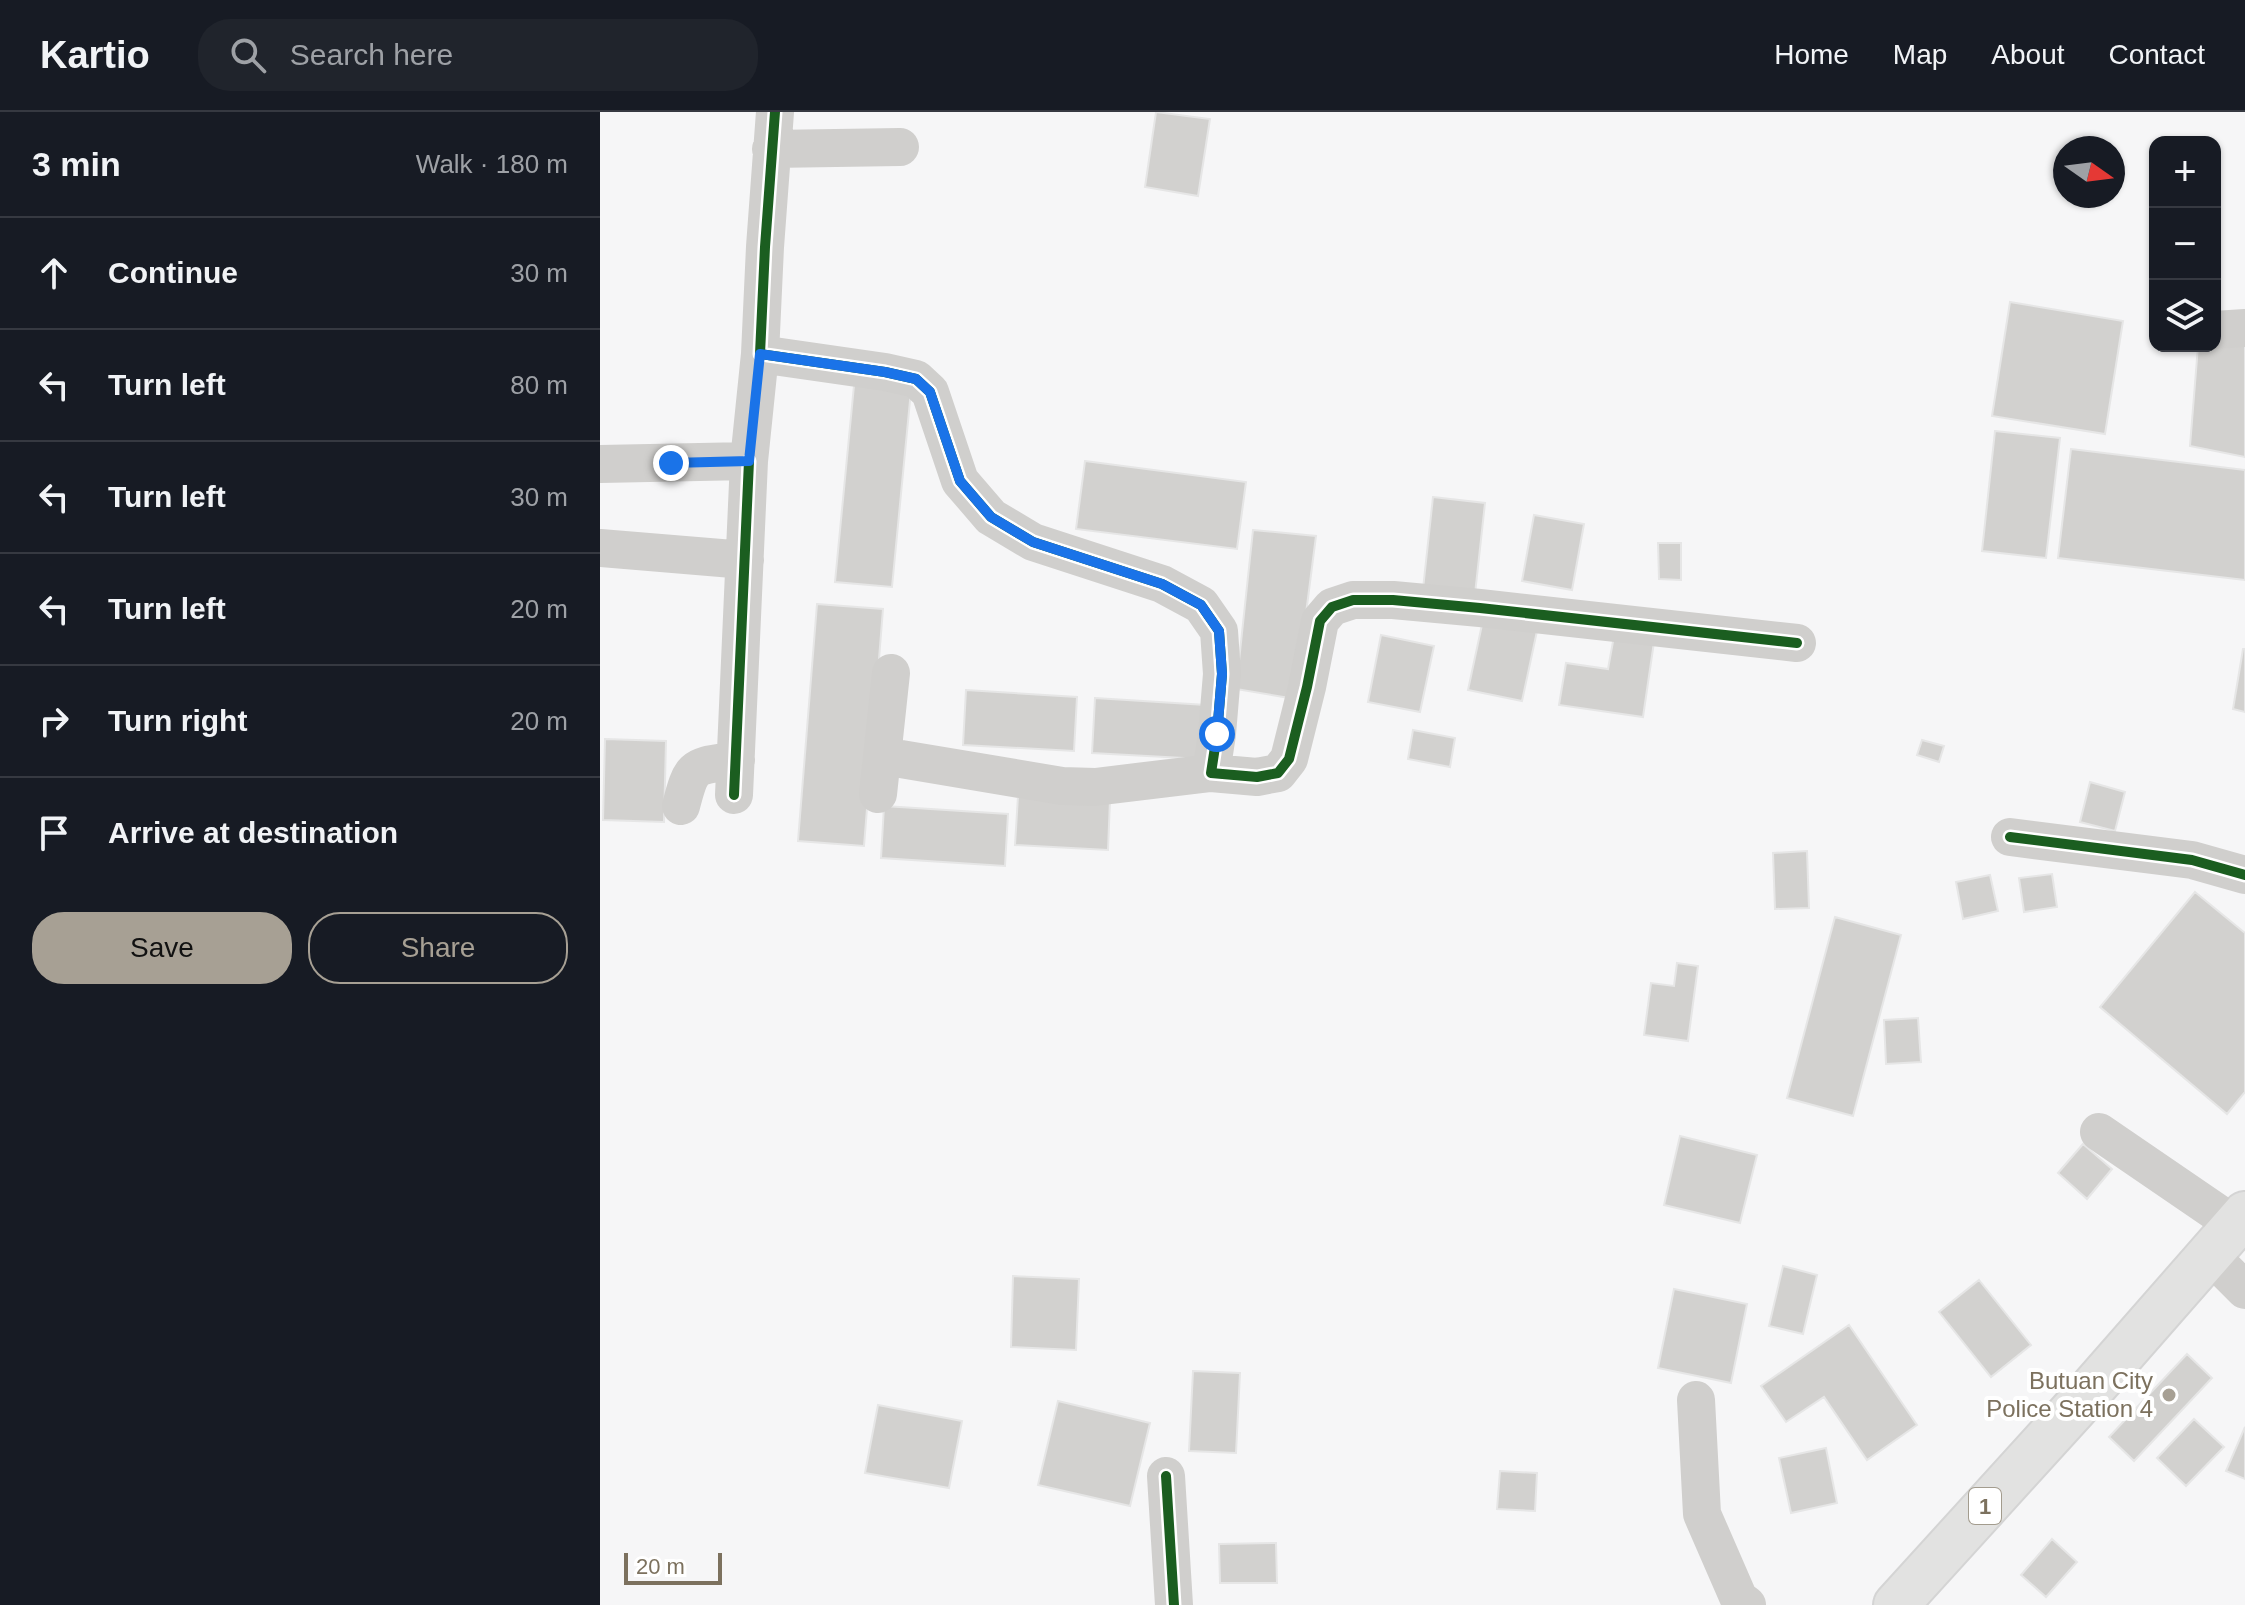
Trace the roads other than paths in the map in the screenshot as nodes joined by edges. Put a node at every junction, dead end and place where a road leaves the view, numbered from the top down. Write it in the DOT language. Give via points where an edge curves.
graph roads {
  1 [pos="775,112"];
  2 [pos="900,147"];
  3 [pos="771,149"];
  4 [pos="2245,328"];
  5 [pos="2221,330"];
  6 [pos="760,354"];
  7 [pos="749,461"];
  8 [pos="600,464"];
  9 [pos="600,548"];
  10 [pos="745,560"];
  11 [pos="1797,643"];
  12 [pos="891,673"];
  13 [pos="883,756"];
  14 [pos="1211,773"];
  15 [pos="878,794"];
  16 [pos="681,806"];
  17 [pos="2010,837"];
  18 [pos="2245,875"];
  19 [pos="2099,1132"];
  20 [pos="2230,1231"];
  21 [pos="2245,1290"];
  22 [pos="1696,1400"];
  23 [pos="1166,1476"];
  24 [pos="1174,1605"];
  25 [pos="1747,1605"];
  26 [pos="1896,1605"];
  1 -- 3 [label="street"];
  2 -- 3 [label="street"];
  3 -- 6 [label="street"];
  4 -- 5 [label="street"];
  6 -- 7 [label="street"];
  6 -- 14 [label="street" via="916,379 930,392 960,481 991,517 1033,542 1162,584 1201,605 1219,631 1220,645 1221,689"];
  7 -- 8 [label="street"];
  7 -- 10 [label="street"];
  9 -- 10 [label="street"];
  10 -- 16 [label="street" via="735,778 698,766 689,776"];
  11 -- 14 [label="street" via="1408,601 1353,600 1332,607 1320,621 1289,759 1278,773"];
  12 -- 13 [label="street"];
  13 -- 14 [label="street" via="1062,786"];
  13 -- 15 [label="street"];
  17 -- 18 [label="street" via="2192,860"];
  19 -- 20 [label="street"];
  20 -- 21 [label="street"];
  20 -- 26 [label="highway, 1"];
  22 -- 25 [label="street" via="1702,1514 1739,1599"];
  23 -- 24 [label="street"];
}
